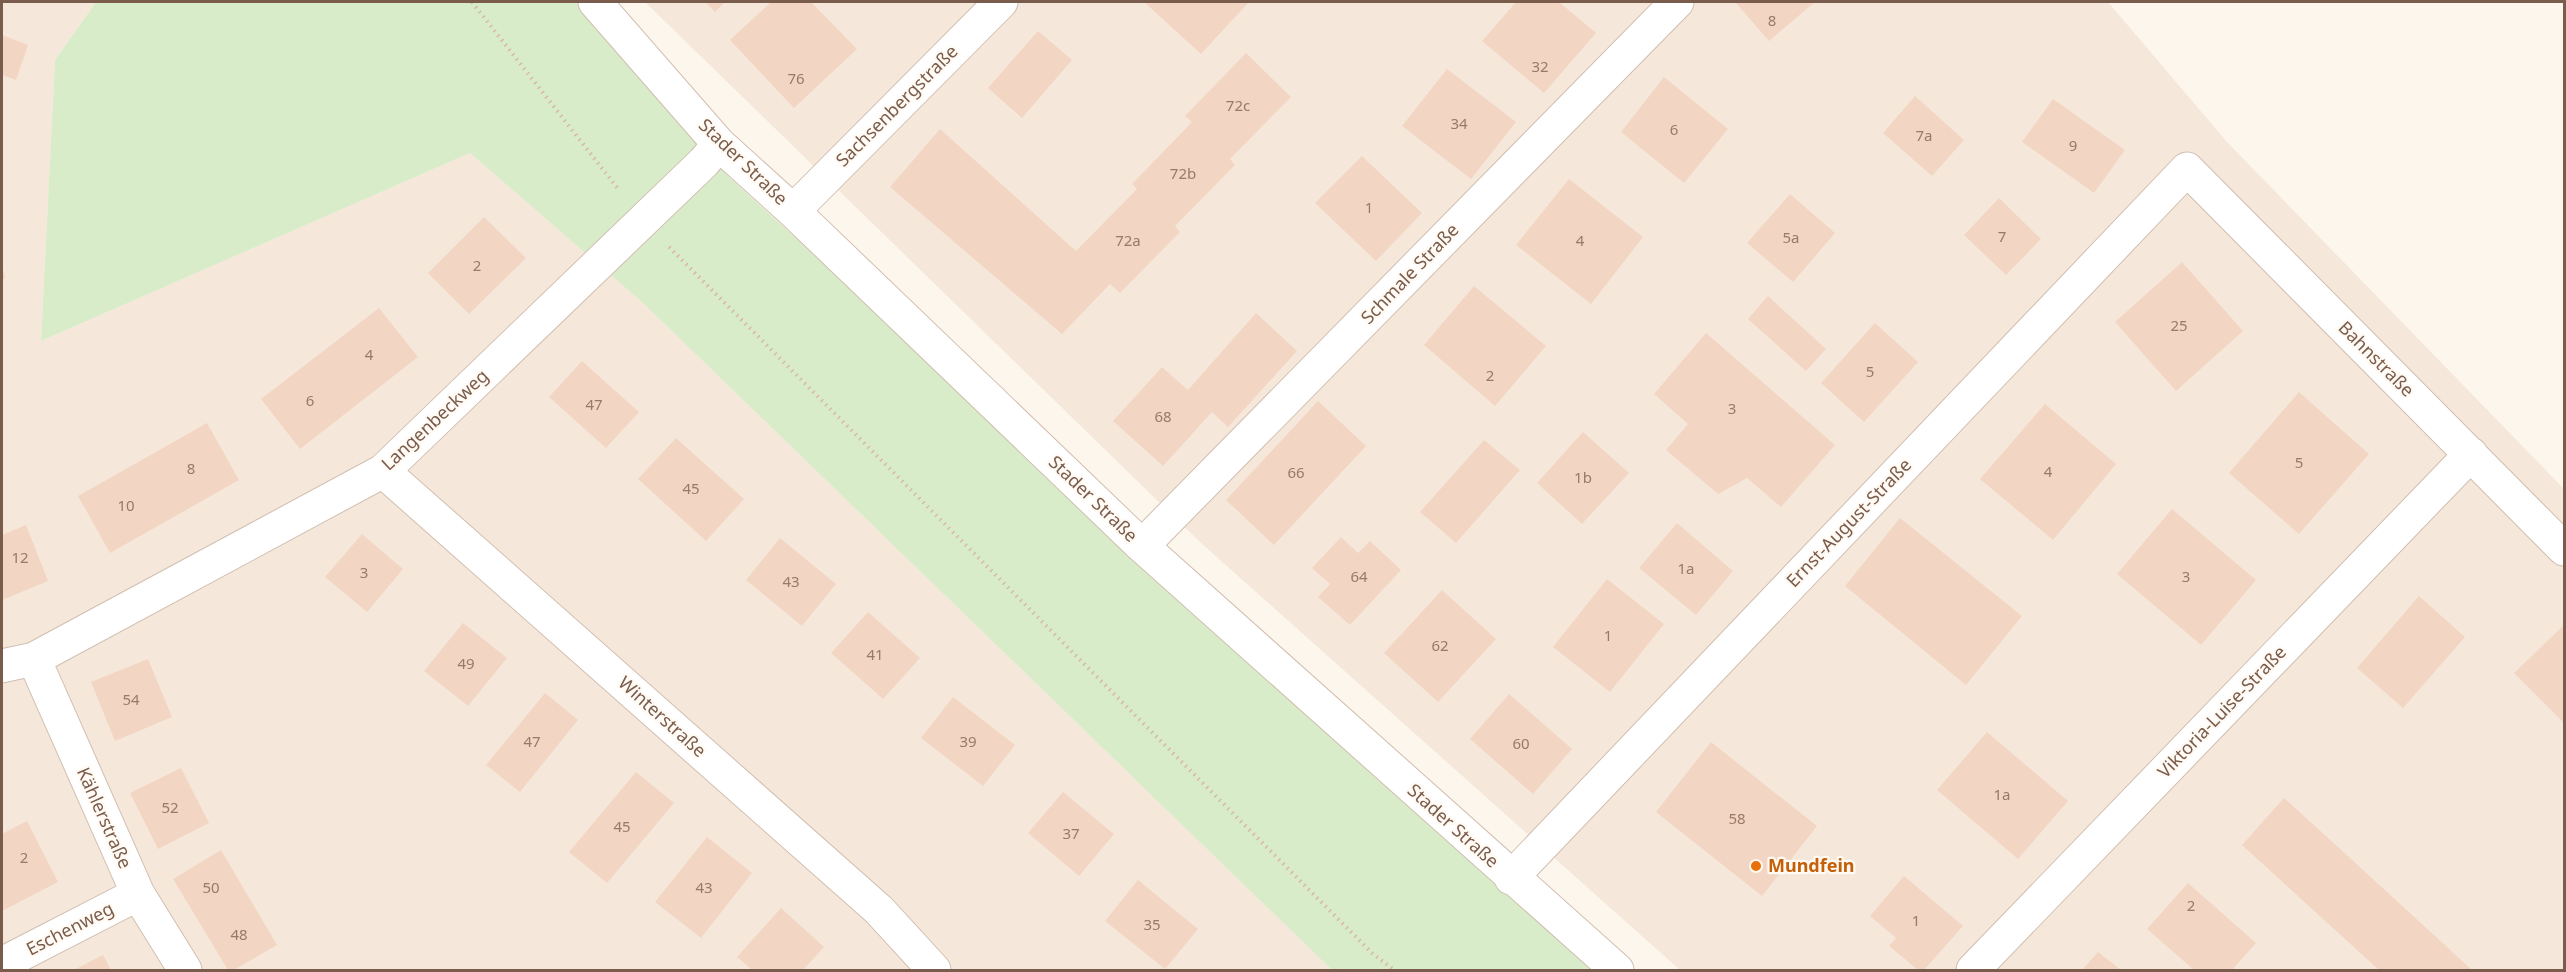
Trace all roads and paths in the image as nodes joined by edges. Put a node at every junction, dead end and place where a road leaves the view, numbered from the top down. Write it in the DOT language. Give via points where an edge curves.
graph roads {
  1 [pos="471,2"];
  2 [pos="595,2"];
  3 [pos="1001,2"];
  4 [pos="1677,2"];
  5 [pos="719,144"];
  6 [pos="2187,169"];
  7 [pos="794,211"];
  8 [pos="642,220"];
  9 [pos="2471,454"];
  10 [pos="383,471"];
  11 [pos="1142,546"];
  12 [pos="2565,549"];
  13 [pos="34,659"];
  14 [pos="2,666"];
  15 [pos="1511,878"];
  16 [pos="138,894"];
  17 [pos="2,964"];
  18 [pos="185,970"];
  19 [pos="934,970"];
  20 [pos="1394,970"];
  21 [pos="1617,970"];
  22 [pos="1973,970"];
  1 -- 8 [label="path"];
  2 -- 5 [label="street, Stader Straße"];
  3 -- 7 [label="street, Sachsenbergstraße"];
  4 -- 11 [label="street, Schmale Straße"];
  5 -- 7 [label="street, Stader Straße"];
  5 -- 8 [label="street, Langenbeckweg"];
  6 -- 9 [label="street, Bahnstraße"];
  6 -- 15 [label="street, Ernst-August-Straße"];
  7 -- 11 [label="street, Stader Straße"];
  8 -- 10 [label="street, Langenbeckweg"];
  8 -- 20 [label="path" via="1372,953"];
  9 -- 12 [label="street, Bahnstraße"];
  9 -- 22 [label="street, Viktoria-Luise-Straße"];
  10 -- 13 [label="street, Langenbeckweg"];
  10 -- 19 [label="street, Winterstraße" via="879,910"];
  11 -- 15 [label="street, Stader Straße"];
  13 -- 14 [label="street, Langenbeckweg"];
  13 -- 16 [label="street, Kählerstraße"];
  15 -- 21 [label="street, Stader Straße"];
  16 -- 17 [label="street, Eschenweg"];
  16 -- 18 [label="street, Kählerstraße"];
}
